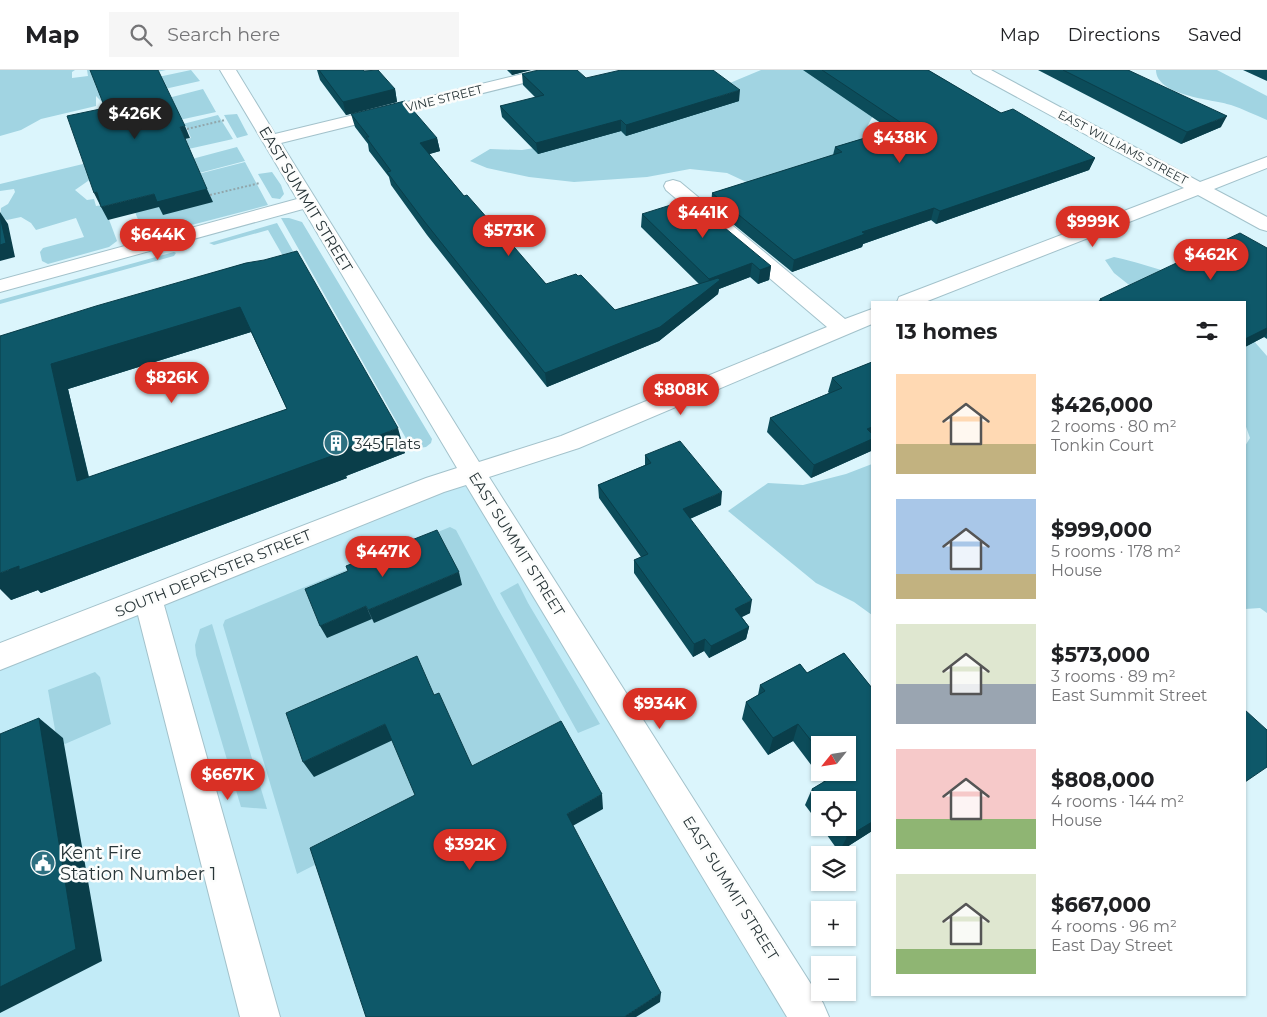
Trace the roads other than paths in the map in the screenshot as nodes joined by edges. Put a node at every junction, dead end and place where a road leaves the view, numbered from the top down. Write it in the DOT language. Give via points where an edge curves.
graph roads {
  1 [pos="228,70"];
  2 [pos="558,70"];
  3 [pos="979,70"];
  4 [pos="272,140"];
  5 [pos="1267,162"];
  6 [pos="673,186"];
  7 [pos="1200,188"];
  8 [pos="308,202"];
  9 [pos="1267,225"];
  10 [pos="0,286"];
  11 [pos="910,301"];
  12 [pos="871,316"];
  13 [pos="842,328"];
  14 [pos="473,472"];
  15 [pos="148,598"];
  16 [pos="0,656"];
  17 [pos="260,1017"];
  18 [pos="809,1017"];
  1 -- 4 [label="street, EAST SUMMIT STREET"];
  2 -- 4 [label="street, VINE STREET"];
  3 -- 7 [label="street, EAST WILLIAMS STREET"];
  4 -- 8 [label="street, EAST SUMMIT STREET"];
  5 -- 7 [label="street"];
  6 -- 13 [label="street"];
  7 -- 9 [label="street, EAST WILLIAMS STREET"];
  7 -- 11 [label="street"];
  8 -- 10 [label="street"];
  8 -- 14 [label="street, EAST SUMMIT STREET"];
  12 -- 13 [label="street, SOUTH DEPEYSTER STREET"];
  13 -- 14 [label="street, SOUTH DEPEYSTER STREET" via="570,442"];
  14 -- 15 [label="street, SOUTH DEPEYSTER STREET"];
  14 -- 18 [label="street, EAST SUMMIT STREET"];
  15 -- 16 [label="street, SOUTH DEPEYSTER STREET"];
  15 -- 17 [label="street"];
}
